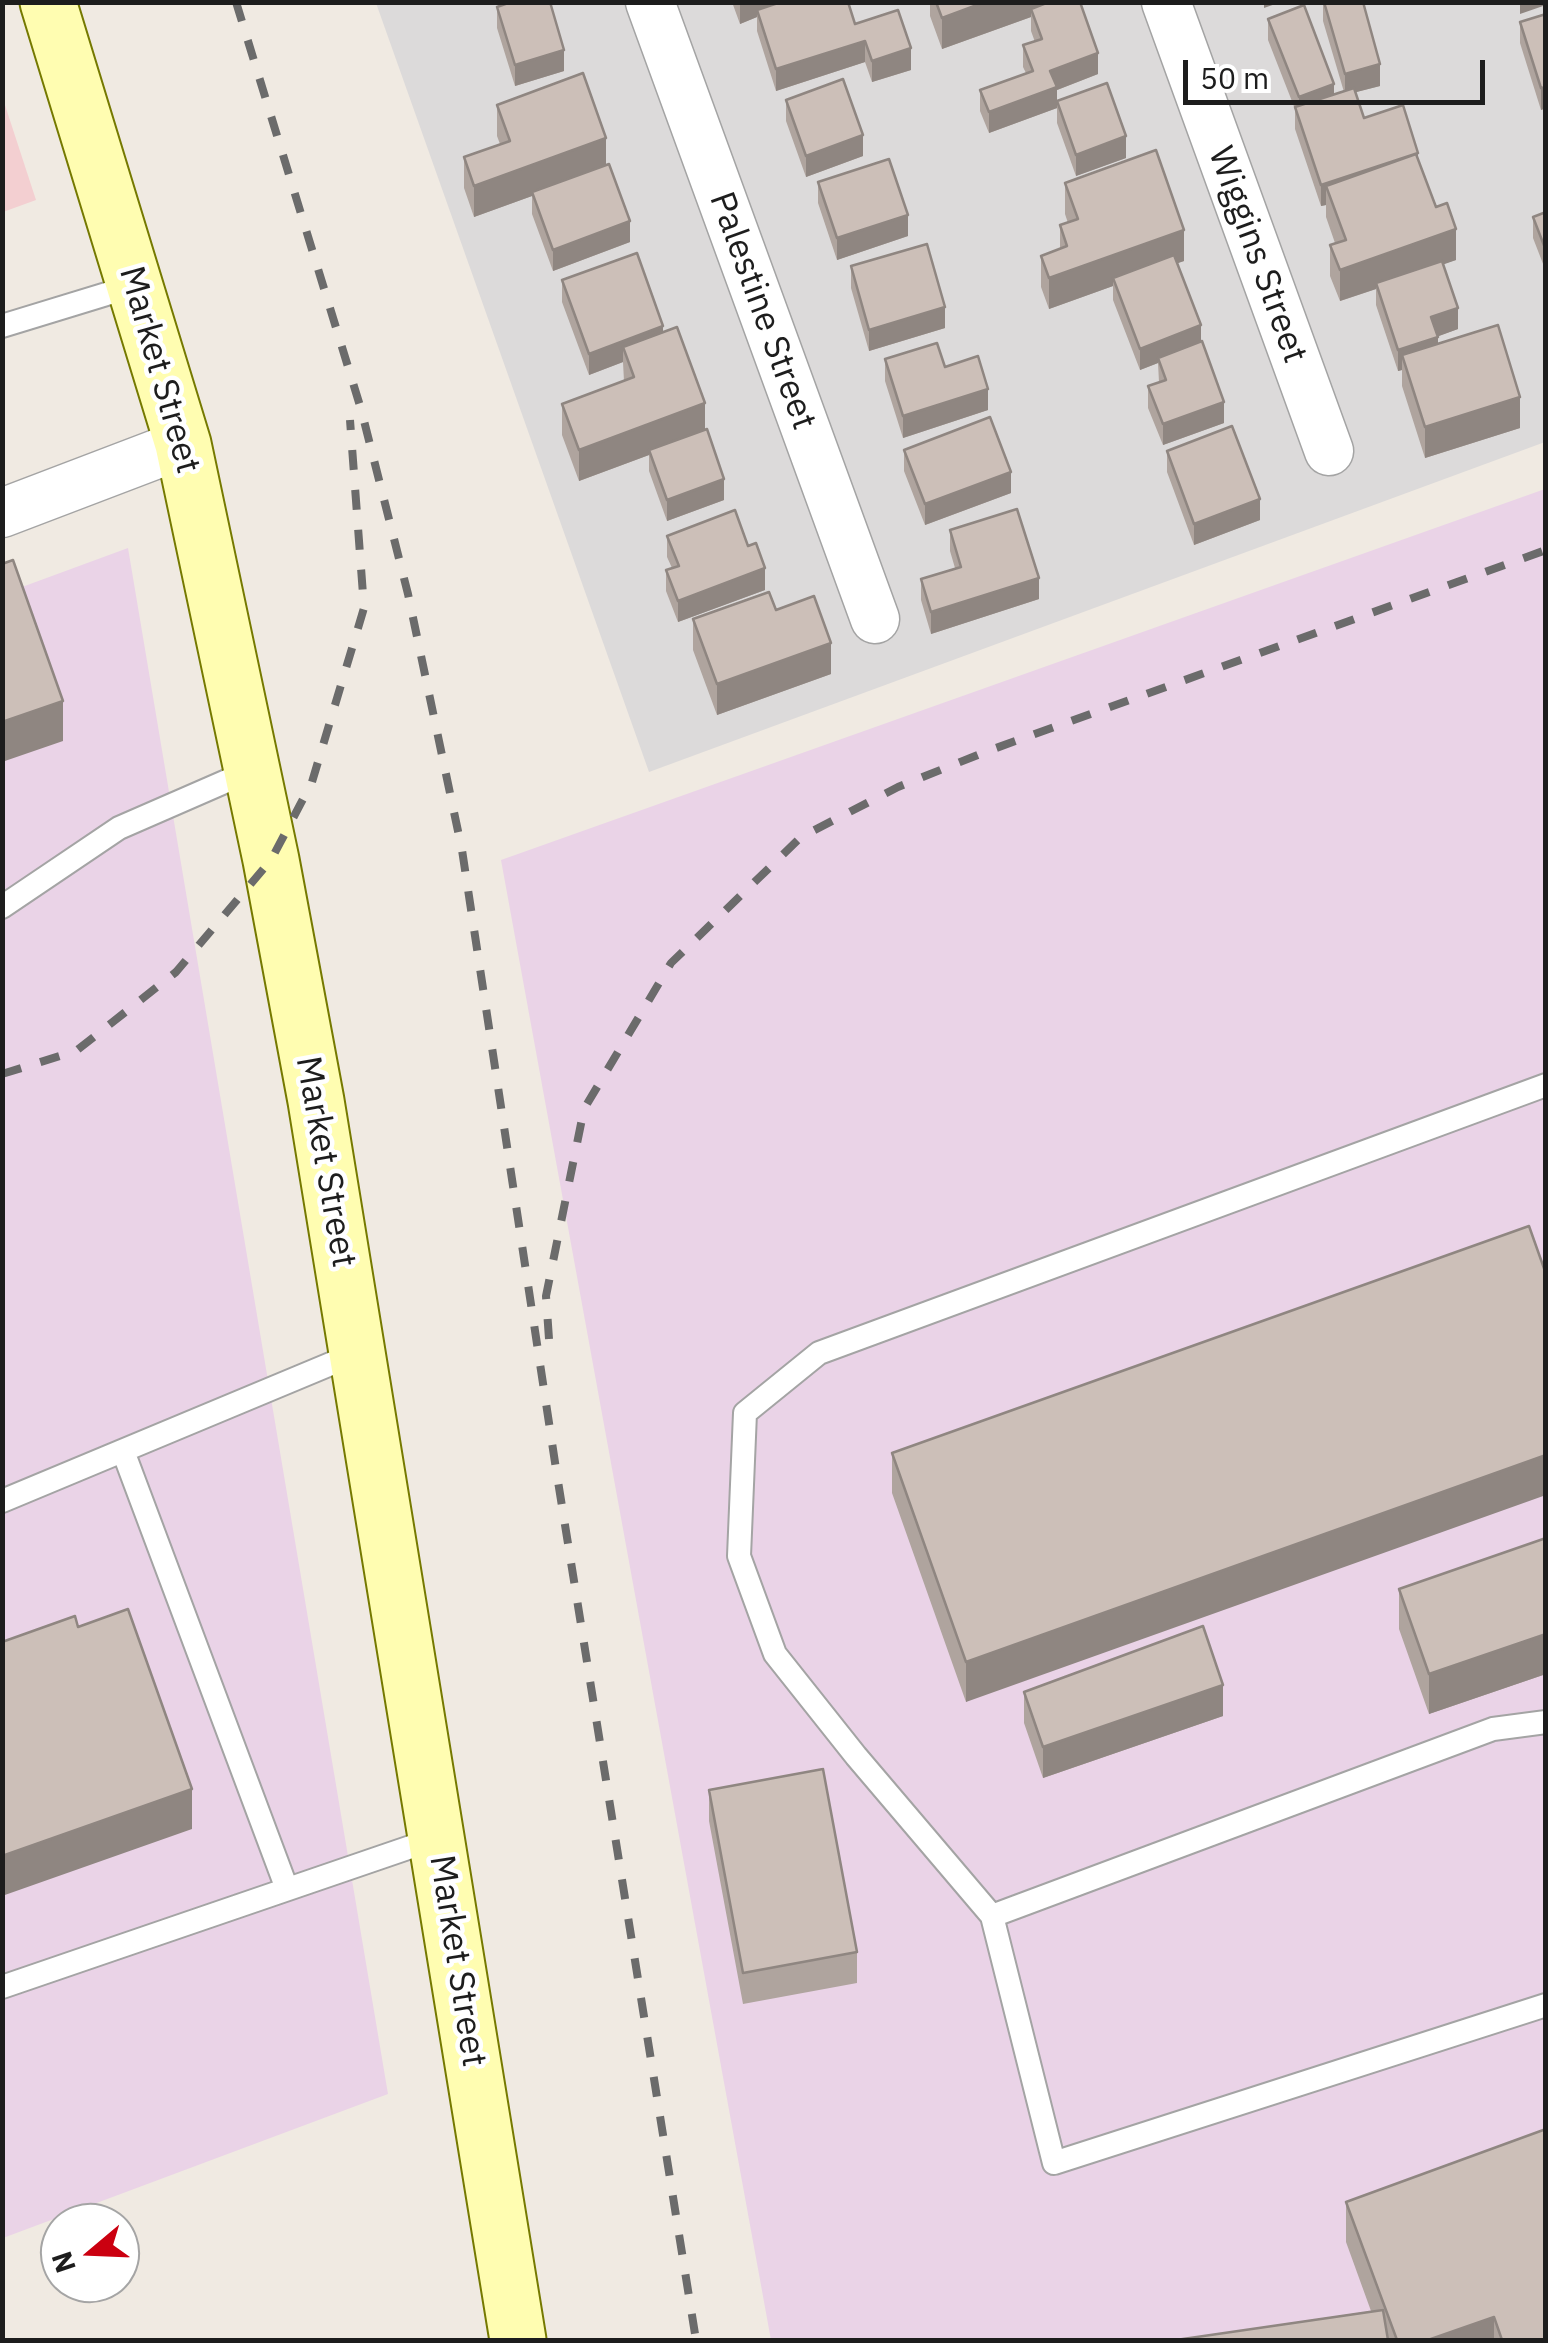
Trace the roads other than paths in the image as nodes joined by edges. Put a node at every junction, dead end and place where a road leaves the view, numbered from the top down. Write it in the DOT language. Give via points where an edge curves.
graph roads {
  1 [pos="48,2"];
  2 [pos="650,2"];
  3 [pos="1166,2"];
  4 [pos="136,285"];
  5 [pos="2,326"];
  6 [pos="183,444"];
  7 [pos="1329,451"];
  8 [pos="2,513"];
  9 [pos="875,620"];
  10 [pos="252,770"];
  11 [pos="2,906"];
  12 [pos="1546,1086"];
  13 [pos="357,1353"];
  14 [pos="123,1451"];
  15 [pos="2,1502"];
  16 [pos="1546,1722"];
  17 [pos="437,1838"];
  18 [pos="287,1889"];
  19 [pos="992,1916"];
  20 [pos="2,1987"];
  21 [pos="1546,2005"];
  22 [pos="518,2340"];
  1 -- 4 [label="main road, Market Street"];
  2 -- 9 [label="street, Palestine Street"];
  3 -- 7 [label="street, Wiggins Street"];
  4 -- 5 [label="lane"];
  4 -- 6 [label="main road, Market Street"];
  6 -- 8 [label="street"];
  6 -- 10 [label="main road, Market Street"];
  10 -- 11 [label="lane" via="120,828"];
  10 -- 13 [label="main road, Market Street"];
  12 -- 19 [label="lane" via="820,1353 745,1412 739,1556 775,1654"];
  13 -- 14 [label="lane"];
  13 -- 17 [label="main road, Market Street"];
  14 -- 15 [label="lane"];
  14 -- 18 [label="lane"];
  16 -- 19 [label="lane" via="1493,1729"];
  17 -- 18 [label="lane"];
  17 -- 22 [label="main road, Market Street"];
  18 -- 20 [label="lane"];
  19 -- 21 [label="lane" via="1054,2164"];
}
